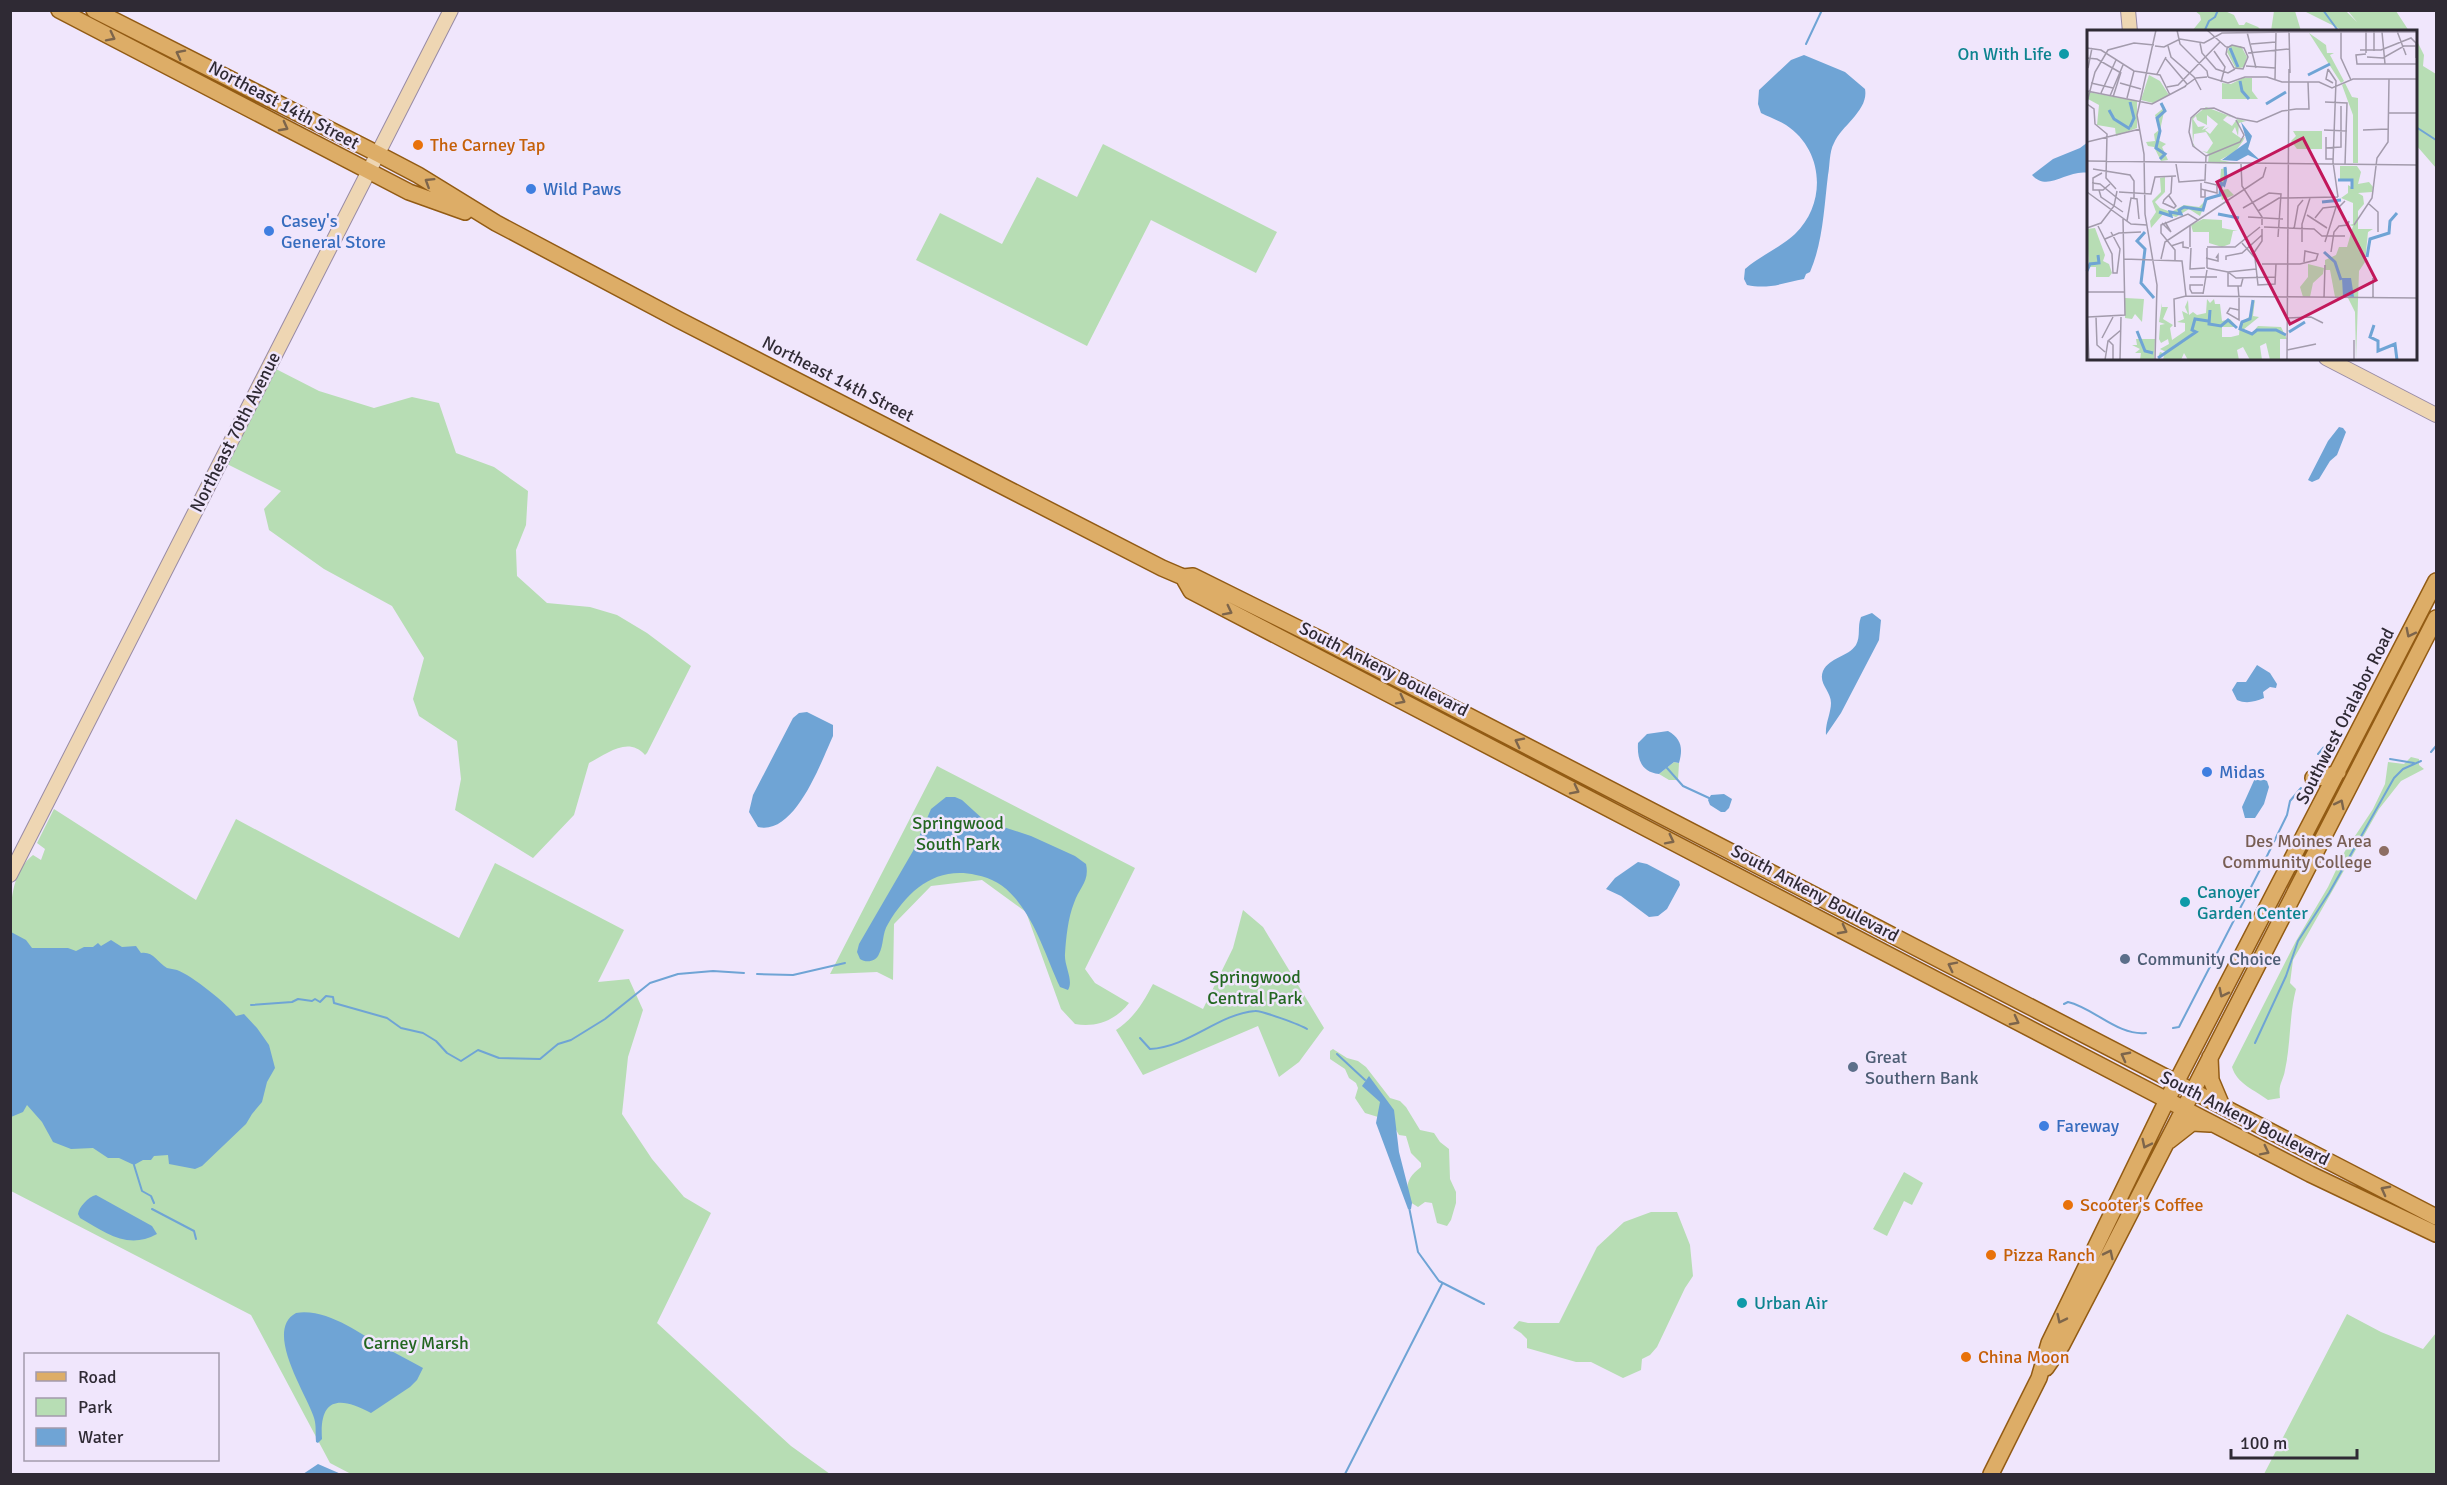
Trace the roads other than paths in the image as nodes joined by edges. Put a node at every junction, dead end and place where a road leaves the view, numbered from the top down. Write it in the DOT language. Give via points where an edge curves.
graph roads {
  1 [pos="59,10"];
  2 [pos="94,10"];
  3 [pos="452,10"];
  4 [pos="2128,10"];
  5 [pos="2130,30"];
  6 [pos="378,154"];
  7 [pos="369,171"];
  8 [pos="496,223"];
  9 [pos="2330,360"];
  10 [pos="2368,380"];
  11 [pos="2436,407"];
  12 [pos="2436,415"];
  13 [pos="1162,568"];
  14 [pos="2436,581"];
  15 [pos="2436,618"];
  16 [pos="10,875"];
  17 [pos="2210,1057"];
  18 [pos="2172,1092"];
  19 [pos="2188,1099"];
  20 [pos="2222,1106"];
  21 [pos="2213,1124"];
  22 [pos="2163,1146"];
  23 [pos="2436,1217"];
  24 [pos="2436,1234"];
  25 [pos="2039,1378"];
  26 [pos="1991,1474"];
  1 -- 7 [label="main road, Northeast 14th Street, one-way"];
  6 -- 2 [label="main road, Northeast 14th Street, one-way"];
  3 -- 6 [label="street, Northeast 70th Avenue"];
  4 -- 5 [label="street"];
  6 -- 7 [label="street, Northeast 70th Avenue"];
  8 -- 6 [label="main road, Northeast 14th Street, one-way"];
  7 -- 8 [label="main road, Northeast 14th Street" via="409,192"];
  7 -- 16 [label="street, Northeast 70th Avenue"];
  8 -- 13 [label="main road, Northeast 14th Street"];
  9 -- 10 [label="street"];
  10 -- 11 [label="street"];
  10 -- 12 [label="street"];
  13 -- 18 [label="main road, South Ankeny Boulevard" via="1182,577 1193,576 1332,645"];
  14 -- 18 [label="main road, Southwest Oralabor Road, one-way"];
  17 -- 15 [label="main road, Southwest Oralabor Road, one-way"];
  17 -- 19 [label="main road, Southwest Oralabor Road"];
  17 -- 20 [label="main road" via="2211,1080"];
  18 -- 19 [label="main road, South Ankeny Boulevard"];
  18 -- 25 [label="main road, Southwest Oralabor Road, one-way" via="2049,1343"];
  19 -- 20 [label="main road, South Ankeny Boulevard"];
  19 -- 21 [label="main road, South Ankeny Boulevard"];
  19 -- 22 [label="main road, Southwest Oralabor Road"];
  23 -- 20 [label="main road, South Ankeny Boulevard, one-way"];
  21 -- 22 [label="main road" via="2192,1123"];
  21 -- 24 [label="main road, South Ankeny Boulevard, one-way"];
  25 -- 22 [label="main road, Southwest Oralabor Road, one-way" via="2062,1345"];
  25 -- 26 [label="main road"];
}
